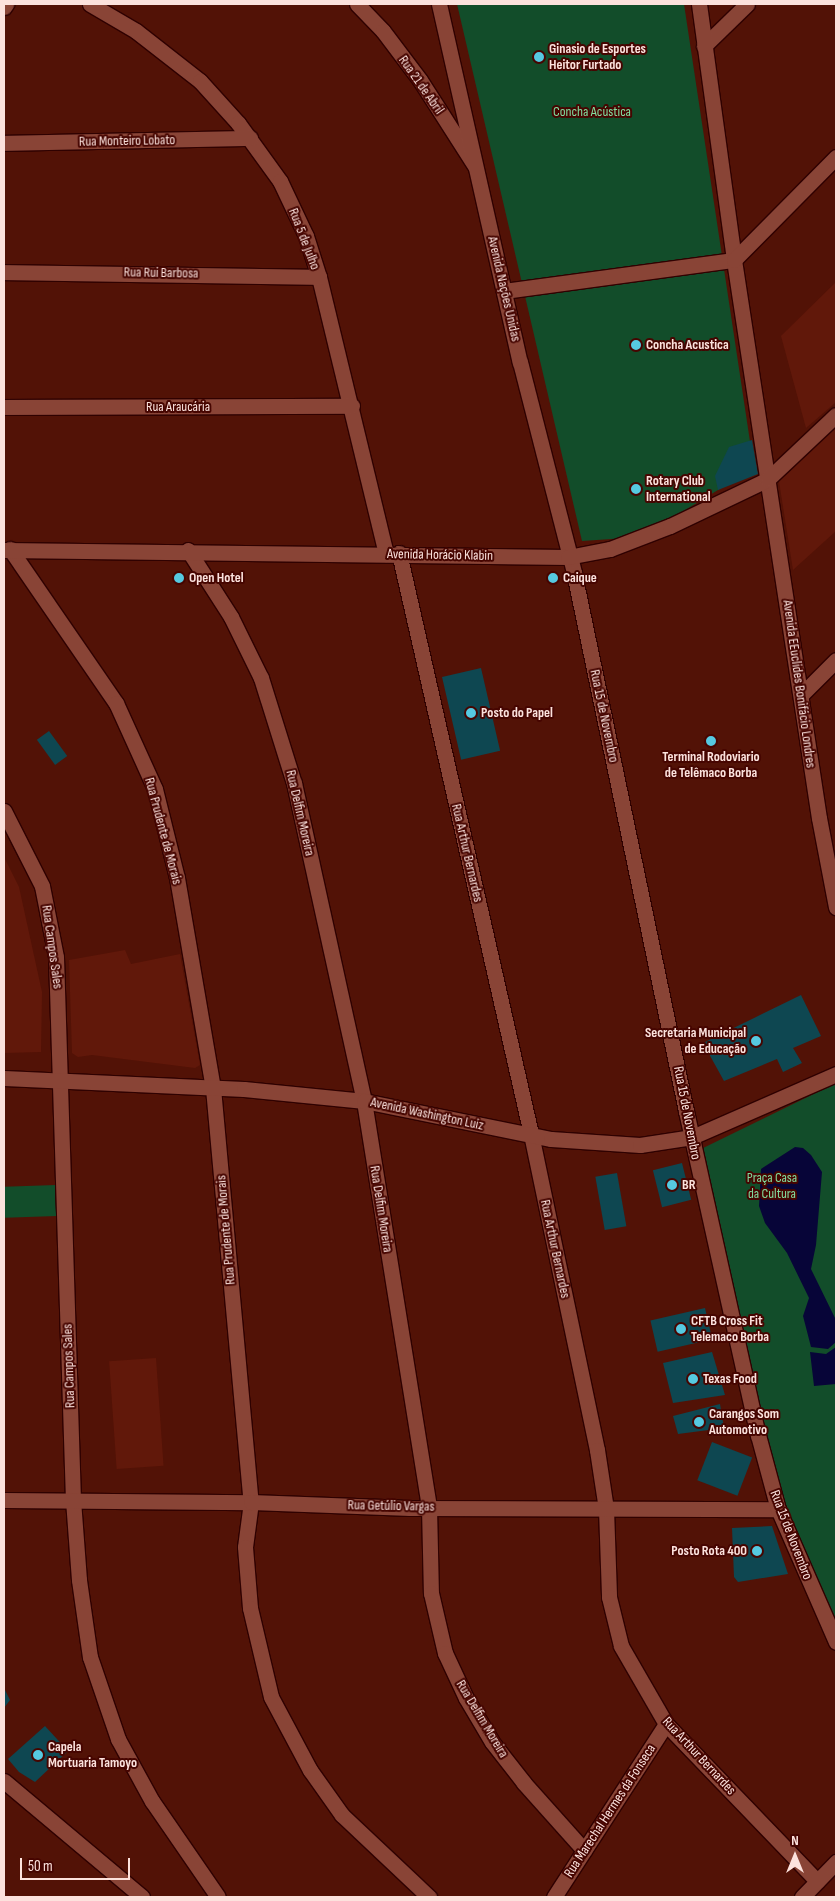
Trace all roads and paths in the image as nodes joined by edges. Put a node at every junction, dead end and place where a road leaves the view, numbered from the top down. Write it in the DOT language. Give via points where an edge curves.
graph roads {
  1 [pos="6,4"];
  2 [pos="90,4"];
  3 [pos="357,4"];
  4 [pos="439,4"];
  5 [pos="699,4"];
  6 [pos="747,4"];
  7 [pos="4,7"];
  8 [pos="704,46"];
  9 [pos="250,138"];
  10 [pos="4,143"];
  11 [pos="836,157"];
  12 [pos="478,171"];
  13 [pos="734,260"];
  14 [pos="4,272"];
  15 [pos="319,277"];
  16 [pos="504,291"];
  17 [pos="352,406"];
  18 [pos="4,407"];
  19 [pos="836,415"];
  20 [pos="768,479"];
  21 [pos="7,549"];
  22 [pos="188,550"];
  23 [pos="392,554"];
  24 [pos="568,557"];
  25 [pos="574,573"];
  26 [pos="836,660"];
  27 [pos="801,695"];
  28 [pos="4,811"];
  29 [pos="835,896"];
  30 [pos="836,1074"];
  31 [pos="4,1078"];
  32 [pos="60,1080"];
  33 [pos="213,1088"];
  34 [pos="364,1101"];
  35 [pos="531,1134"];
  36 [pos="692,1137"];
  37 [pos="4,1500"];
  38 [pos="73,1500"];
  39 [pos="251,1502"];
  40 [pos="429,1507"];
  41 [pos="606,1509"];
  42 [pos="778,1509"];
  43 [pos="836,1642"];
  44 [pos="666,1724"];
  45 [pos="4,1781"];
  46 [pos="584,1850"];
  47 [pos="836,1862"];
  48 [pos="818,1881"];
  49 [pos="142,1897"];
  50 [pos="218,1897"];
  51 [pos="429,1897"];
  52 [pos="554,1897"];
  53 [pos="802,1897"];
  1 -- 7 [label="street"];
  2 -- 9 [label="street, Rua 5 de Julho" via="136,31 200,81"];
  3 -- 12 [label="street, Rua 21 de Abril" via="383,31 420,80"];
  4 -- 12 [label="street, Avenida Nações Unidas"];
  5 -- 8 [label="street"];
  6 -- 8 [label="street"];
  8 -- 13 [label="street"];
  9 -- 10 [label="street, Rua Monteiro Lobato"];
  9 -- 15 [label="street, Rua 5 de Julho" via="280,181 306,236"];
  11 -- 13 [label="street"];
  12 -- 16 [label="street, Avenida Nações Unidas"];
  13 -- 16 [label="street"];
  13 -- 20 [label="street, Avenida EEuclides Bonifácio Londres"];
  14 -- 15 [label="street, Rua Rui Barbosa"];
  15 -- 17 [label="street, Rua 5 de Julho"];
  16 -- 24 [label="street, Avenida Nações Unidas"];
  17 -- 18 [label="street, Rua Araucária"];
  17 -- 23 [label="street, Rua 5 de Julho"];
  19 -- 20 [label="street, Avenida Horácio Klabin"];
  20 -- 24 [label="street, Avenida Horácio Klabin" via="670,526 610,548"];
  20 -- 27 [label="street, Avenida EEuclides Bonifácio Londres"];
  21 -- 22 [label="street, Avenida Horácio Klabin"];
  21 -- 33 [label="street, Rua Prudente de Morais" via="116,702 155,789 177,878"];
  22 -- 23 [label="street, Avenida Horácio Klabin"];
  22 -- 34 [label="street, Rua Delfim Moreira" via="231,617 260,678 279,730 294,783"];
  23 -- 24 [label="street, Avenida Horácio Klabin"];
  23 -- 35 [label="street, Rua Arthur Bernardes"];
  24 -- 25 [label="street, Avenida Nações Unidas"];
  25 -- 36 [label="street, Rua 15 de Novembro"];
  26 -- 27 [label="street"];
  27 -- 29 [label="street, Avenida EEuclides Bonifácio Londres"];
  28 -- 32 [label="street, Rua Campos Sales" via="42,886 56,957"];
  30 -- 36 [label="street, Avenida Washington Luiz"];
  31 -- 32 [label="street, Avenida Washington Luiz"];
  32 -- 33 [label="street, Avenida Washington Luiz"];
  32 -- 38 [label="street, Rua Campos Sales"];
  33 -- 34 [label="street, Avenida Washington Luiz"];
  33 -- 39 [label="street, Rua Prudente de Morais"];
  34 -- 35 [label="street, Avenida Washington Luiz"];
  34 -- 40 [label="street, Rua Delfim Moreira"];
  35 -- 36 [label="street, Avenida Washington Luiz" via="578,1143 640,1145"];
  35 -- 41 [label="street, Rua Arthur Bernardes" via="597,1450"];
  36 -- 42 [label="street, Rua 15 de Novembro" via="758,1435"];
  37 -- 38 [label="street, Rua Getúlio Vargas"];
  38 -- 39 [label="street, Rua Getúlio Vargas"];
  38 -- 50 [label="street, Rua Campos Sales" via="79,1580 90,1657 118,1739 152,1801"];
  39 -- 40 [label="street, Rua Getúlio Vargas"];
  39 -- 51 [label="street, Rua Prudente de Morais" via="245,1547 250,1608 271,1697 310,1770 342,1815"];
  40 -- 41 [label="street, Rua Getúlio Vargas"];
  40 -- 46 [label="street, Rua Delfim Moreira" via="431,1593 445,1653 466,1698 524,1783"];
  41 -- 42 [label="street, Rua Getúlio Vargas"];
  41 -- 44 [label="street, Rua Arthur Bernardes" via="609,1596 621,1646"];
  42 -- 43 [label="street, Rua 15 de Novembro"];
  44 -- 46 [label="street, Rua Marechal Hermes da Fonseca"];
  44 -- 48 [label="street, Rua Arthur Bernardes"];
  45 -- 49 [label="street"];
  46 -- 52 [label="street, Rua Marechal Hermes da Fonseca"];
  47 -- 48 [label="street"];
  48 -- 53 [label="street"];
}
